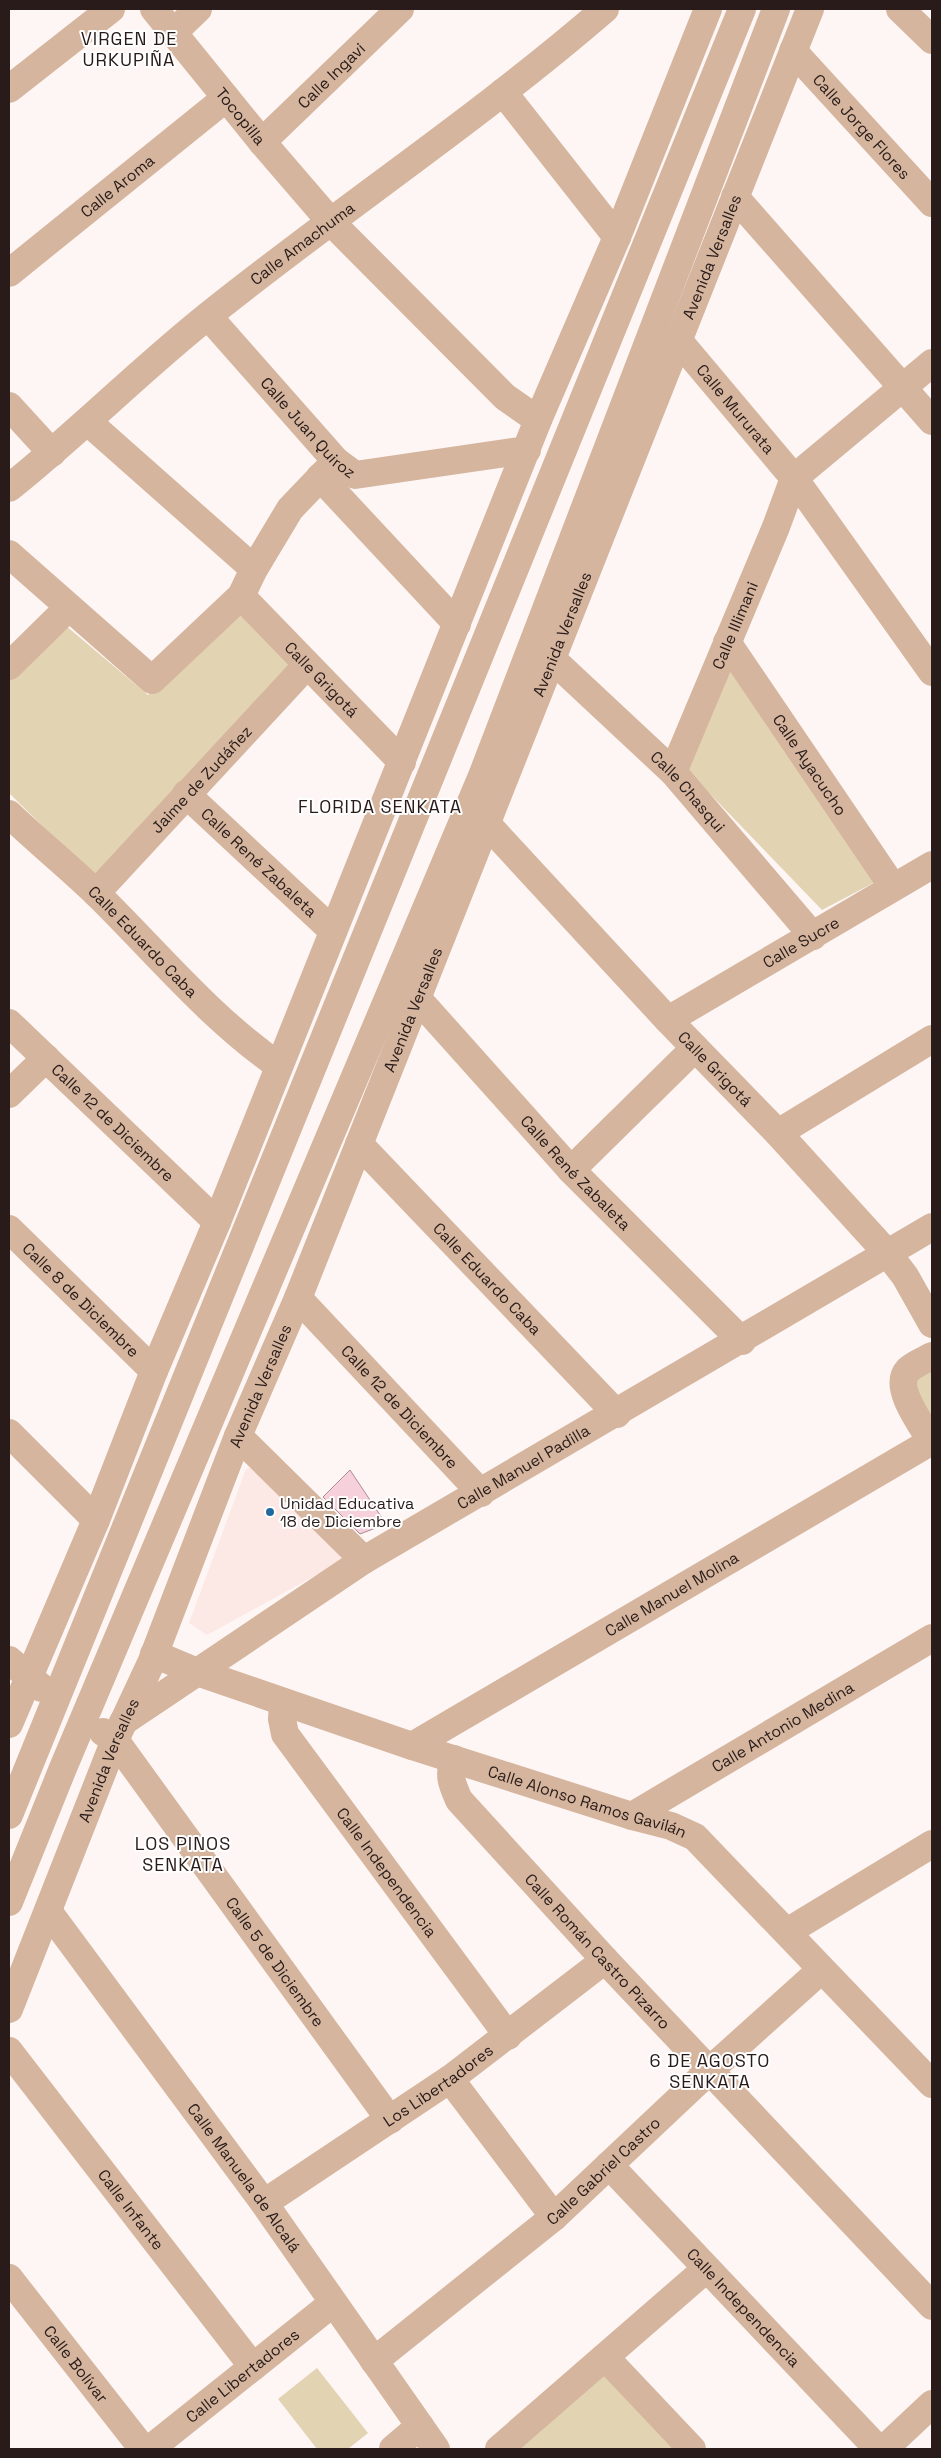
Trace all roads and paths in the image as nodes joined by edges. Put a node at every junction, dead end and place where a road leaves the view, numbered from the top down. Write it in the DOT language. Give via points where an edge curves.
graph roads {
  1 [pos="111,9"];
  2 [pos="154,9"];
  3 [pos="198,9"];
  4 [pos="400,9"];
  5 [pos="603,9"];
  6 [pos="708,9"];
  7 [pos="742,9"];
  8 [pos="776,9"];
  9 [pos="810,9"];
  10 [pos="900,9"];
  11 [pos="174,32"];
  12 [pos="932,40"];
  13 [pos="793,51"];
  14 [pos="9,89"];
  15 [pos="503,92"];
  16 [pos="226,98"];
  17 [pos="262,142"];
  18 [pos="735,198"];
  19 [pos="932,203"];
  20 [pos="330,221"];
  21 [pos="617,237"];
  22 [pos="9,273"];
  23 [pos="208,316"];
  24 [pos="678,340"];
  25 [pos="932,362"];
  26 [pos="904,388"];
  27 [pos="9,406"];
  28 [pos="538,420"];
  29 [pos="932,421"];
  30 [pos="88,422"];
  31 [pos="527,450"];
  32 [pos="52,453"];
  33 [pos="328,469"];
  34 [pos="794,478"];
  35 [pos="9,488"];
  36 [pos="9,554"];
  37 [pos="254,569"];
  38 [pos="240,596"];
  39 [pos="68,608"];
  40 [pos="457,624"];
  41 [pos="727,642"];
  42 [pos="928,655"];
  43 [pos="552,659"];
  44 [pos="307,665"];
  45 [pos="9,666"];
  46 [pos="402,762"];
  47 [pos="673,772"];
  48 [pos="186,794"];
  49 [pos="486,823"];
  50 [pos="13,828"];
  51 [pos="932,865"];
  52 [pos="893,887"];
  53 [pos="96,893"];
  54 [pos="333,931"];
  55 [pos="813,936"];
  56 [pos="417,998"];
  57 [pos="668,1020"];
  58 [pos="9,1023"];
  59 [pos="932,1039"];
  60 [pos="695,1048"];
  61 [pos="46,1058"];
  62 [pos="279,1066"];
  63 [pos="9,1094"];
  64 [pos="778,1132"];
  65 [pos="359,1144"];
  66 [pos="571,1170"];
  67 [pos="217,1222"];
  68 [pos="932,1227"];
  69 [pos="9,1229"];
  70 [pos="888,1254"];
  71 [pos="298,1298"];
  72 [pos="932,1324"];
  73 [pos="742,1341"];
  74 [pos="932,1356"];
  75 [pos="154,1371"];
  76 [pos="617,1414"];
  77 [pos="9,1434"];
  78 [pos="238,1436"];
  79 [pos="932,1441"];
  80 [pos="481,1493"];
  81 [pos="96,1520"];
  82 [pos="364,1560"];
  83 [pos="932,1638"];
  84 [pos="154,1654"];
  85 [pos="18,1669"];
  86 [pos="197,1672"];
  87 [pos="56,1698"];
  88 [pos="283,1702"];
  89 [pos="84,1718"];
  90 [pos="9,1724"];
  91 [pos="119,1731"];
  92 [pos="412,1746"];
  93 [pos="454,1758"];
  94 [pos="63,1768"];
  95 [pos="17,1780"];
  96 [pos="9,1815"];
  97 [pos="632,1816"];
  98 [pos="932,1844"];
  99 [pos="9,1902"];
  100 [pos="48,1911"];
  101 [pos="787,1932"];
  102 [pos="606,1960"];
  103 [pos="821,1970"];
  104 [pos="9,2009"];
  105 [pos="508,2036"];
  106 [pos="9,2051"];
  107 [pos="710,2070"];
  108 [pos="450,2079"];
  109 [pos="932,2084"];
  110 [pos="390,2120"];
  111 [pos="609,2165"];
  112 [pos="264,2204"];
  113 [pos="554,2217"];
  114 [pos="706,2270"];
  115 [pos="9,2278"];
  116 [pos="333,2303"];
  117 [pos="932,2306"];
  118 [pos="605,2357"];
  119 [pos="374,2361"];
  120 [pos="253,2367"];
  121 [pos="932,2404"];
  122 [pos="420,2426"];
  123 [pos="143,2449"];
  124 [pos="150,2449"];
  125 [pos="393,2449"];
  126 [pos="436,2449"];
  127 [pos="499,2449"];
  128 [pos="692,2449"];
  129 [pos="878,2449"];
  130 [pos="884,2449"];
  1 -- 14 [label="street"];
  2 -- 11 [label="street, Tocopilla"];
  3 -- 11 [label="street"];
  4 -- 17 [label="street, Calle Ingavi"];
  5 -- 15 [label="street, Calle Amachuma"];
  6 -- 21 [label="street"];
  7 -- 87 [label="street"];
  8 -- 89 [label="street, Avenida Versalles" via="482,776"];
  9 -- 13 [label="street, Avenida Versalles"];
  10 -- 12 [label="street"];
  11 -- 16 [label="street, Tocopilla"];
  13 -- 18 [label="street, Avenida Versalles"];
  13 -- 19 [label="street, Calle Jorge Flores"];
  15 -- 20 [label="street, Calle Amachuma"];
  15 -- 21 [label="street"];
  16 -- 17 [label="street, Tocopilla"];
  16 -- 22 [label="street, Calle Aroma"];
  17 -- 20 [label="street, Tocopilla"];
  18 -- 24 [label="street, Avenida Versalles"];
  18 -- 26 [label="street"];
  20 -- 23 [label="street, Calle Amachuma"];
  20 -- 28 [label="street, Tocopilla" via="506,397"];
  21 -- 28 [label="street"];
  23 -- 30 [label="street, Calle Amachuma"];
  23 -- 33 [label="street, Calle Juan Quiroz"];
  24 -- 34 [label="street, Calle Mururata"];
  24 -- 43 [label="street, Avenida Versalles"];
  25 -- 26 [label="street"];
  26 -- 29 [label="street"];
  26 -- 34 [label="street"];
  27 -- 32 [label="street"];
  28 -- 31 [label="street"];
  30 -- 32 [label="street, Calle Amachuma"];
  30 -- 37 [label="street"];
  31 -- 33 [label="street, Calle Juan Quiroz" via="355,475"];
  31 -- 40 [label="street"];
  32 -- 35 [label="street, Calle Amachuma"];
  33 -- 37 [label="street" via="290,509"];
  33 -- 40 [label="street"];
  34 -- 41 [label="street, Calle Illimani"];
  34 -- 42 [label="street, Calle Mururata"];
  36 -- 39 [label="street"];
  37 -- 38 [label="street"];
  38 -- 39 [label="street" via="152,680"];
  38 -- 44 [label="street, Calle Grigotá"];
  39 -- 45 [label="street"];
  40 -- 46 [label="street"];
  41 -- 47 [label="street, Calle Illimani"];
  41 -- 52 [label="street, Calle Ayacucho"];
  43 -- 47 [label="street, Calle Chasqui"];
  43 -- 49 [label="street, Avenida Versalles"];
  44 -- 46 [label="street, Calle Grigotá"];
  44 -- 48 [label="street, Jaime de Zudáñez"];
  46 -- 54 [label="street"];
  47 -- 55 [label="street, Calle Chasqui"];
  48 -- 53 [label="street, Jaime de Zudáñez"];
  48 -- 54 [label="street, Calle René Zabaleta"];
  49 -- 56 [label="street, Avenida Versalles"];
  49 -- 57 [label="street, Calle Grigotá"];
  50 -- 53 [label="street, Calle Eduardo Caba"];
  51 -- 52 [label="street, Calle Sucre"];
  52 -- 55 [label="street, Calle Sucre"];
  53 -- 62 [label="street, Calle Eduardo Caba" via="168,968 251,1046"];
  54 -- 62 [label="street"];
  55 -- 57 [label="street, Calle Sucre"];
  56 -- 65 [label="street, Avenida Versalles"];
  56 -- 66 [label="street, Calle René Zabaleta"];
  57 -- 60 [label="street, Calle Grigotá"];
  58 -- 61 [label="street, Calle 12 de Diciembre"];
  59 -- 64 [label="street"];
  60 -- 64 [label="street, Calle Grigotá"];
  60 -- 66 [label="street"];
  61 -- 63 [label="street"];
  61 -- 67 [label="street, Calle 12 de Diciembre"];
  62 -- 67 [label="street"];
  64 -- 70 [label="street, Calle Grigotá"];
  65 -- 71 [label="street, Avenida Versalles"];
  65 -- 76 [label="street, Calle Eduardo Caba"];
  66 -- 73 [label="street, Calle René Zabaleta"];
  67 -- 75 [label="street"];
  68 -- 70 [label="street, Calle Manuel Padilla"];
  69 -- 75 [label="street, Calle 8 de Diciembre"];
  70 -- 72 [label="street, Calle Grigotá" via="905,1276"];
  70 -- 73 [label="street, Calle Manuel Padilla"];
  71 -- 78 [label="street, Avenida Versalles"];
  71 -- 80 [label="street, Calle 12 de Diciembre"];
  73 -- 76 [label="street, Calle Manuel Padilla"];
  74 -- 79 [label="street" via="908,1370 903,1387"];
  75 -- 81 [label="street"];
  76 -- 80 [label="street, Calle Manuel Padilla"];
  77 -- 81 [label="street"];
  78 -- 82 [label="street"];
  78 -- 84 [label="street, Avenida Versalles"];
  79 -- 92 [label="street, Calle Manuel Molina"];
  80 -- 82 [label="street, Calle Manuel Padilla"];
  81 -- 85 [label="street"];
  82 -- 86 [label="street, Calle Manuel Padilla"];
  83 -- 97 [label="street, Calle Antonio Medina"];
  84 -- 86 [label="street, Calle Alonso Ramos Gavilán"];
  84 -- 91 [label="street, Avenida Versalles"];
  85 -- 87 [label="street, Calle 5 de Diciembre"];
  85 -- 90 [label="street"];
  86 -- 88 [label="street, Calle Alonso Ramos Gavilán"];
  86 -- 91 [label="street, Calle Manuel Padilla"];
  87 -- 89 [label="street, Calle 5 de Diciembre"];
  87 -- 95 [label="street"];
  88 -- 92 [label="street, Calle Alonso Ramos Gavilán"];
  88 -- 105 [label="street, Calle Independencia" via="285,1734"];
  89 -- 91 [label="street, Calle 5 de Diciembre"];
  89 -- 94 [label="street, Avenida Versalles"];
  91 -- 100 [label="street, Avenida Versalles"];
  91 -- 110 [label="street, Calle 5 de Diciembre"];
  92 -- 93 [label="street, Calle Alonso Ramos Gavilán"];
  93 -- 97 [label="street, Calle Alonso Ramos Gavilán"];
  93 -- 102 [label="street, Calle Román Castro Pizarro" via="449,1770 450,1781 460,1800"];
  94 -- 95 [label="street"];
  94 -- 99 [label="street, Avenida Versalles"];
  95 -- 96 [label="street"];
  97 -- 101 [label="street, Calle Alonso Ramos Gavilán" via="671,1826 694,1837"];
  98 -- 101 [label="street"];
  100 -- 104 [label="street, Avenida Versalles"];
  100 -- 112 [label="street, Calle Manuela de Alcalá"];
  101 -- 103 [label="street, Calle Alonso Ramos Gavilán"];
  102 -- 105 [label="street, Los Libertadores"];
  102 -- 107 [label="street, Calle Román Castro Pizarro"];
  103 -- 107 [label="street, Calle Gabriel Castro"];
  103 -- 109 [label="street, Calle Alonso Ramos Gavilán"];
  105 -- 108 [label="street, Los Libertadores"];
  106 -- 120 [label="street, Calle Infante"];
  107 -- 111 [label="street, Calle Gabriel Castro"];
  107 -- 117 [label="street, Calle Román Castro Pizarro"];
  108 -- 110 [label="street, Los Libertadores"];
  108 -- 113 [label="street"];
  110 -- 112 [label="street, Los Libertadores"];
  111 -- 113 [label="street, Calle Gabriel Castro"];
  111 -- 114 [label="street, Calle Independencia"];
  112 -- 116 [label="street, Calle Manuela de Alcalá"];
  113 -- 119 [label="street, Calle Gabriel Castro"];
  114 -- 118 [label="street"];
  114 -- 129 [label="street, Calle Independencia"];
  115 -- 123 [label="street, Calle Bolívar"];
  116 -- 119 [label="street, Calle Manuela de Alcalá"];
  116 -- 120 [label="street, Calle Libertadores"];
  118 -- 127 [label="street"];
  118 -- 128 [label="street"];
  119 -- 122 [label="street, Calle Manuela de Alcalá"];
  120 -- 124 [label="street, Calle Libertadores"];
  121 -- 130 [label="street"];
  122 -- 125 [label="street"];
  122 -- 126 [label="street, Calle Manuela de Alcalá"];
}
